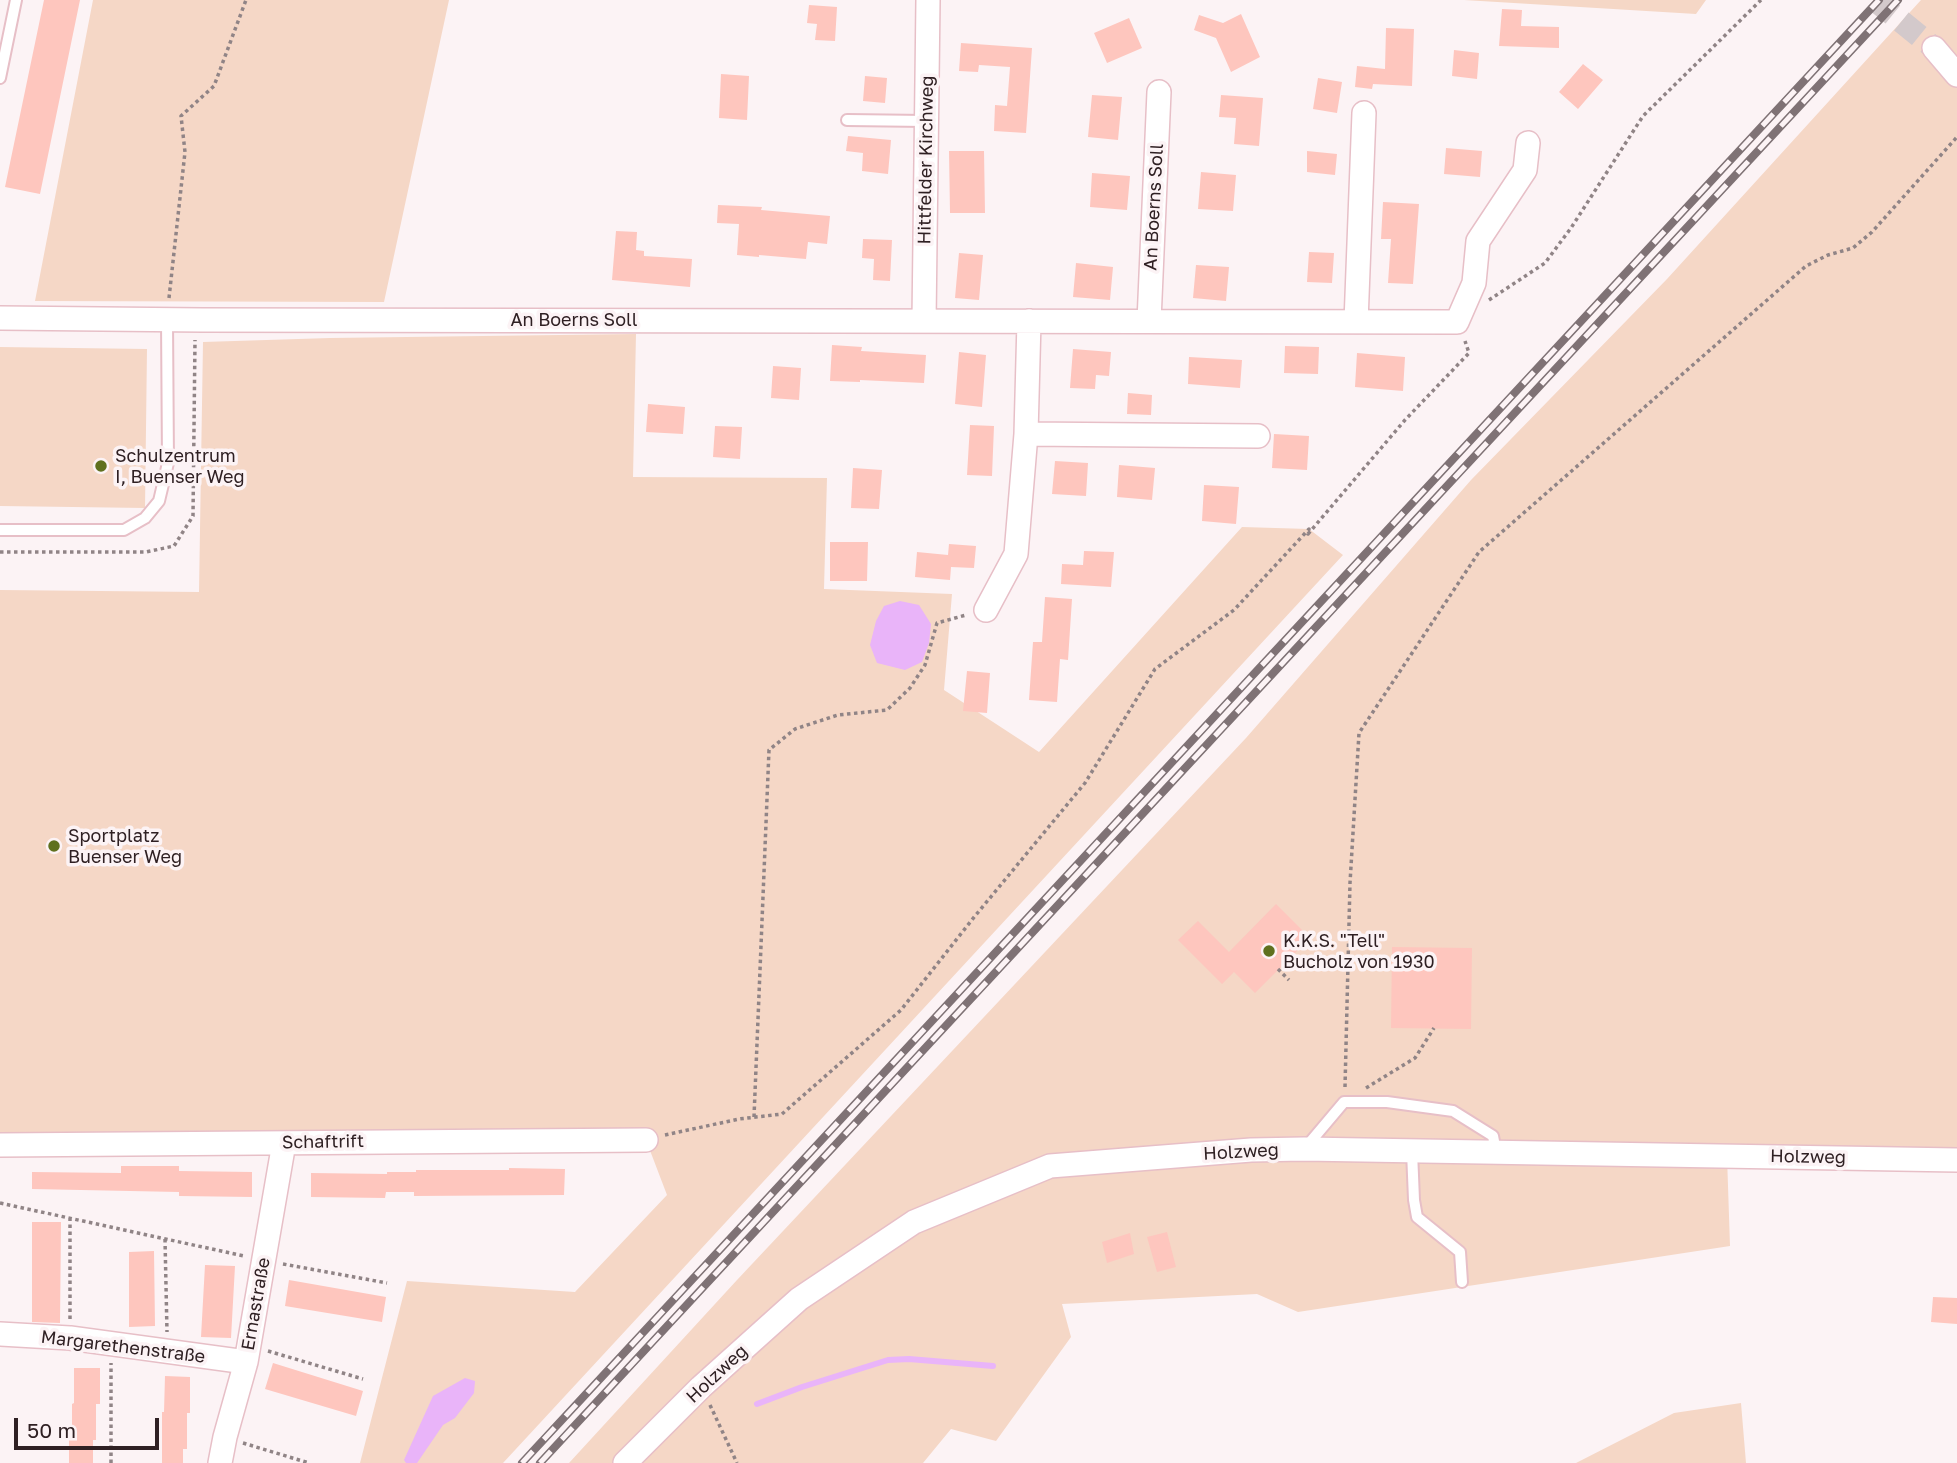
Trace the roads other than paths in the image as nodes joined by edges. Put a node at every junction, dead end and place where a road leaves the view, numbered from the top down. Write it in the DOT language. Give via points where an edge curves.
graph roads {
  1 [pos="16,0"];
  2 [pos="928,0"];
  3 [pos="1934,48"];
  4 [pos="1957,75"];
  5 [pos="0,78"];
  6 [pos="1159,92"];
  7 [pos="1364,113"];
  8 [pos="847,120"];
  9 [pos="926,121"];
  10 [pos="1528,142"];
  11 [pos="0,318"];
  12 [pos="167,320"];
  13 [pos="924,321"];
  14 [pos="1029,321"];
  15 [pos="1149,321"];
  16 [pos="1356,321"];
  17 [pos="1026,434"];
  18 [pos="1258,436"];
  19 [pos="0,530"];
  20 [pos="986,610"];
  21 [pos="646,1140"];
  22 [pos="284,1143"];
  23 [pos="0,1145"];
  24 [pos="1304,1149"];
  25 [pos="1412,1151"];
  26 [pos="1496,1152"];
  27 [pos="1957,1160"];
  28 [pos="1462,1282"];
  29 [pos="0,1334"];
  30 [pos="248,1354"];
  31 [pos="220,1463"];
  32 [pos="625,1463"];
  1 -- 5 [label="lane"];
  2 -- 9 [label="street, Hittfelder Kirchweg"];
  3 -- 4 [label="street"];
  6 -- 15 [label="street, An Boerns Soll"];
  7 -- 16 [label="street"];
  8 -- 9 [label="lane"];
  9 -- 13 [label="street, Hittfelder Kirchweg"];
  10 -- 16 [label="street, An Boerns Soll" via="1525,170 1478,241 1474,283 1457,322"];
  11 -- 12 [label="street, An Boerns Soll"];
  12 -- 13 [label="street, An Boerns Soll"];
  12 -- 19 [label="lane" via="168,463 159,501 145,518 124,530"];
  13 -- 14 [label="street, An Boerns Soll"];
  14 -- 15 [label="street, An Boerns Soll"];
  14 -- 17 [label="street"];
  15 -- 16 [label="street, An Boerns Soll"];
  17 -- 18 [label="street"];
  17 -- 20 [label="street" via="1016,554"];
  21 -- 22 [label="street, Schaftrift"];
  22 -- 23 [label="street, Schaftrift"];
  22 -- 30 [label="street, Ernastraße"];
  24 -- 25 [label="street, Holzweg"];
  24 -- 26 [label="lane" via="1344,1102 1387,1102 1453,1111 1493,1136"];
  24 -- 32 [label="street, Holzweg" via="1050,1166 914,1222 799,1299"];
  25 -- 26 [label="street, Holzweg"];
  25 -- 28 [label="lane" via="1417,1217 1460,1252"];
  26 -- 27 [label="street, Holzweg"];
  29 -- 30 [label="street, Margarethenstraße" via="167,1351"];
  30 -- 31 [label="street, Ernastraße"];
}
